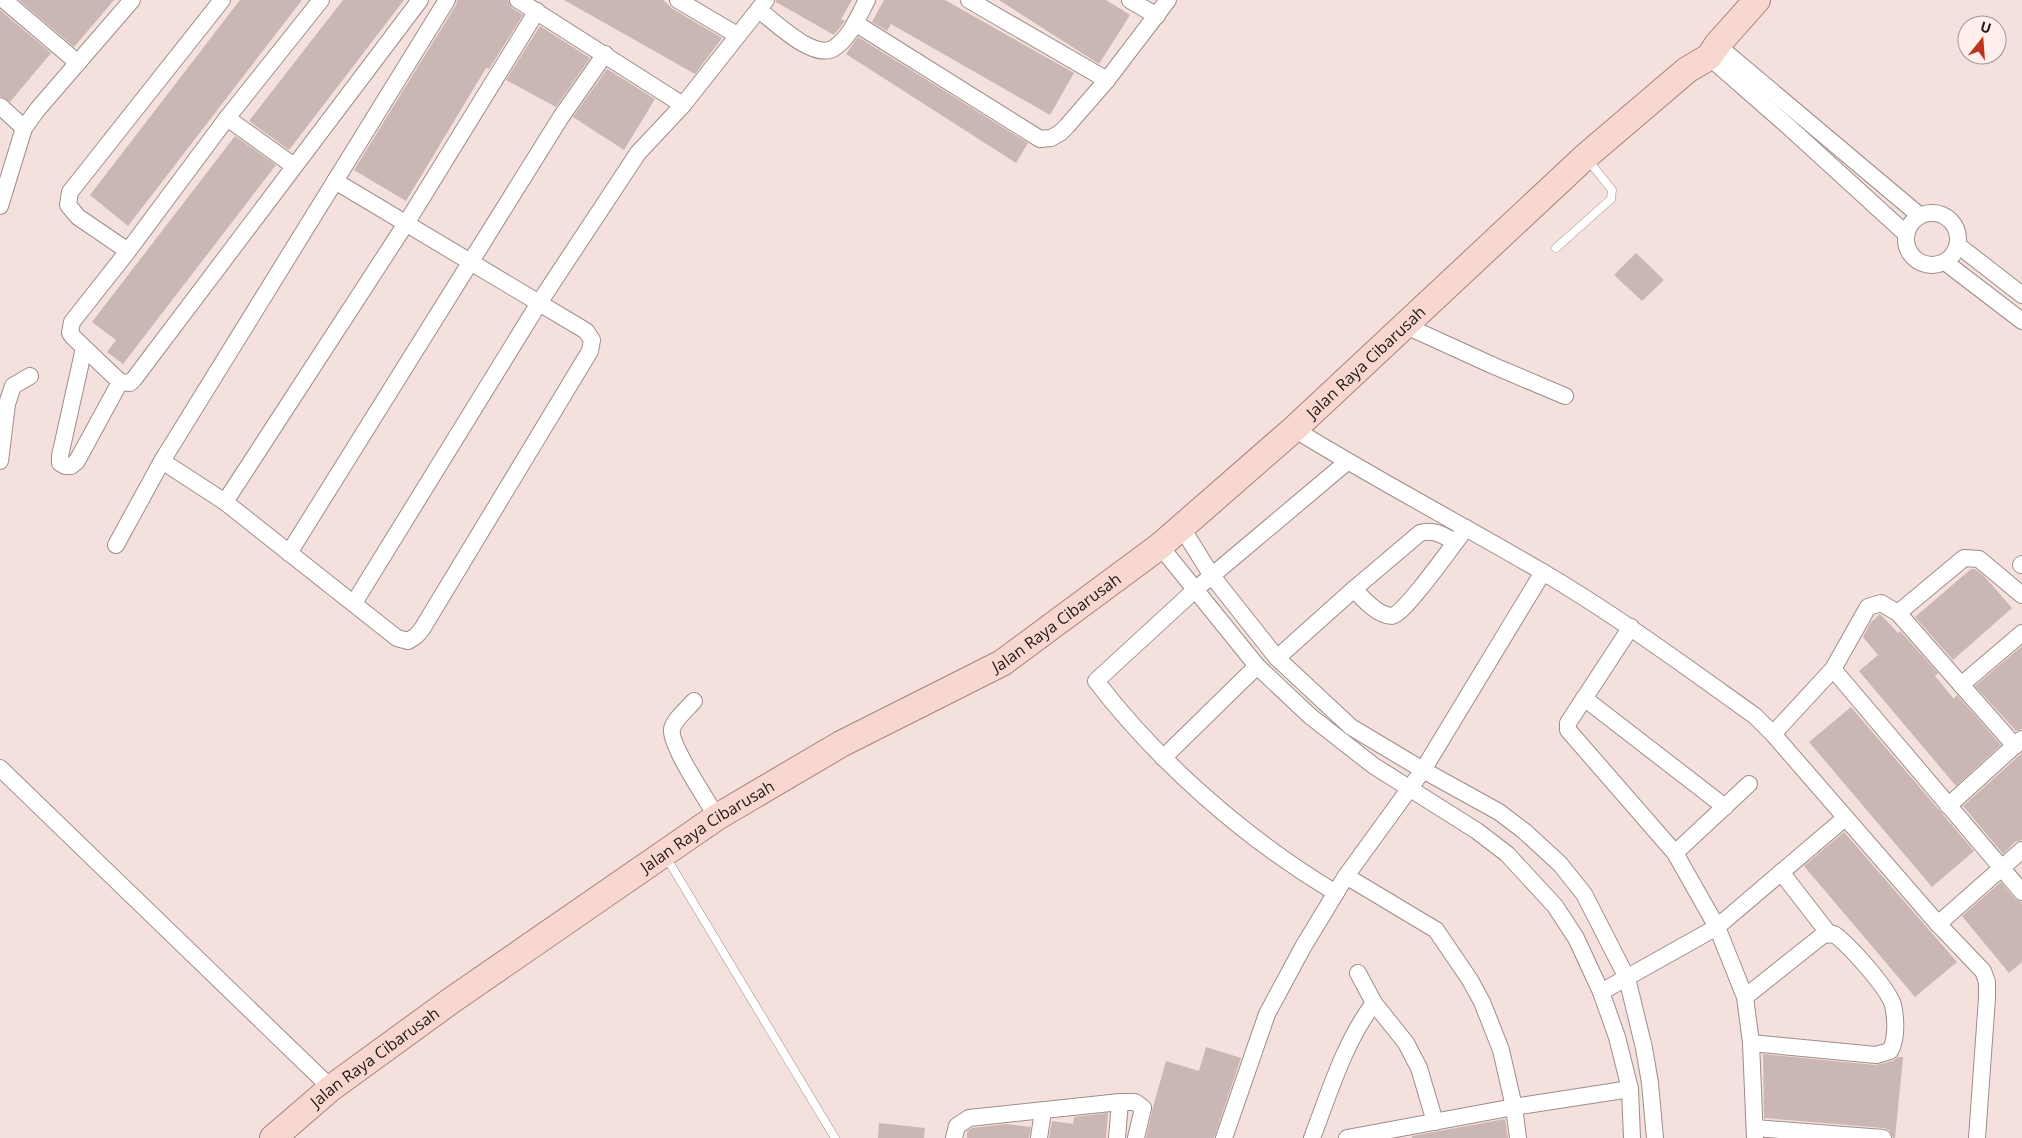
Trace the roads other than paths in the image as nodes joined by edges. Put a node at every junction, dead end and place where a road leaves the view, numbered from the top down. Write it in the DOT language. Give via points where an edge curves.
graph roads {
  1 [pos="4,0"];
  2 [pos="222,0"];
  3 [pos="321,0"];
  4 [pos="420,0"];
  5 [pos="448,0"];
  6 [pos="518,0"];
  7 [pos="678,0"];
  8 [pos="867,0"];
  9 [pos="969,0"];
  10 [pos="1130,0"];
  11 [pos="1168,0"];
  12 [pos="1757,0"];
  13 [pos="129,1"];
  14 [pos="762,5"];
  15 [pos="537,11"];
  16 [pos="1157,16"];
  17 [pos="855,23"];
  18 [pos="738,35"];
  19 [pos="1713,51"];
  20 [pos="605,54"];
  21 [pos="78,63"];
  22 [pos="1107,80"];
  23 [pos="684,105"];
  24 [pos="0,106"];
  25 [pos="227,118"];
  26 [pos="24,128"];
  27 [pos="1585,156"];
  28 [pos="294,166"];
  29 [pos="335,181"];
  30 [pos="0,206"];
  31 [pos="1919,215"];
  32 [pos="407,222"];
  33 [pos="1905,232"];
  34 [pos="1958,246"];
  35 [pos="1556,248"];
  36 [pos="128,251"];
  37 [pos="472,262"];
  38 [pos="1945,262"];
  39 [pos="2022,295"];
  40 [pos="539,303"];
  41 [pos="2022,321"];
  42 [pos="1404,325"];
  43 [pos="84,348"];
  44 [pos="30,376"];
  45 [pos="120,382"];
  46 [pos="1566,396"];
  47 [pos="1294,429"];
  48 [pos="0,461"];
  49 [pos="162,461"];
  50 [pos="1347,462"];
  51 [pos="224,502"];
  52 [pos="1182,528"];
  53 [pos="1466,528"];
  54 [pos="1455,542"];
  55 [pos="116,545"];
  56 [pos="1160,546"];
  57 [pos="290,553"];
  58 [pos="1542,572"];
  59 [pos="1212,576"];
  60 [pos="1196,589"];
  61 [pos="1354,589"];
  62 [pos="2022,595"];
  63 [pos="354,603"];
  64 [pos="1898,613"];
  65 [pos="1631,627"];
  66 [pos="2022,633"];
  67 [pos="1278,658"];
  68 [pos="1257,666"];
  69 [pos="1833,669"];
  70 [pos="1960,686"];
  71 [pos="1584,698"];
  72 [pos="694,701"];
  73 [pos="1773,734"];
  74 [pos="2018,743"];
  75 [pos="1163,758"];
  76 [pos="0,768"];
  77 [pos="1423,770"];
  78 [pos="1749,784"];
  79 [pos="1409,788"];
  80 [pos="1948,806"];
  81 [pos="1725,807"];
  82 [pos="717,817"];
  83 [pos="1844,818"];
  84 [pos="2022,850"];
  85 [pos="664,853"];
  86 [pos="1676,853"];
  87 [pos="2001,868"];
  88 [pos="1781,872"];
  89 [pos="1346,876"];
  90 [pos="2022,892"];
  91 [pos="1336,893"];
  92 [pos="1938,924"];
  93 [pos="1718,926"];
  94 [pos="1829,934"];
  95 [pos="1358,973"];
  96 [pos="1627,978"];
  97 [pos="1601,992"];
  98 [pos="1744,997"];
  99 [pos="1374,1003"];
  100 [pos="1751,1043"];
  101 [pos="331,1088"];
  102 [pos="1630,1090"];
  103 [pos="1120,1102"];
  104 [pos="1514,1107"];
  105 [pos="1043,1110"];
  106 [pos="1435,1122"];
  107 [pos="1755,1133"];
  108 [pos="273,1138"];
  109 [pos="835,1138"];
  110 [pos="954,1138"];
  111 [pos="1039,1138"];
  112 [pos="1117,1138"];
  113 [pos="1136,1138"];
  114 [pos="1224,1138"];
  115 [pos="1312,1138"];
  116 [pos="1347,1138"];
  117 [pos="1518,1138"];
  118 [pos="1632,1138"];
  119 [pos="1654,1138"];
  120 [pos="1883,1138"];
  121 [pos="1977,1138"];
  1 -- 21 [label="street"];
  2 -- 36 [label="street" via="70,192 68,205 78,216"];
  3 -- 25 [label="street"];
  4 -- 28 [label="street"];
  5 -- 29 [label="street"];
  6 -- 15 [label="street"];
  7 -- 18 [label="street"];
  8 -- 17 [label="street"];
  9 -- 22 [label="street"];
  10 -- 16 [label="street"];
  11 -- 16 [label="street"];
  12 -- 19 [label="main road, Jalan Raya Cibarusah"];
  13 -- 21 [label="street"];
  14 -- 17 [label="street" via="810,48 824,52 834,48"];
  14 -- 18 [label="street"];
  15 -- 20 [label="street"];
  15 -- 32 [label="street"];
  16 -- 22 [label="street"];
  17 -- 22 [label="street" via="1040,139 1060,133"];
  18 -- 23 [label="street"];
  19 -- 27 [label="main road, Jalan Raya Cibarusah"];
  19 -- 31 [label="street"];
  19 -- 33 [label="street" via="1790,128"];
  20 -- 23 [label="street"];
  20 -- 37 [label="street" via="561,118"];
  21 -- 26 [label="street"];
  23 -- 40 [label="street" via="638,153"];
  24 -- 26 [label="street"];
  25 -- 28 [label="street"];
  25 -- 36 [label="street"];
  26 -- 30 [label="street"];
  27 -- 35 [label="lane" via="1613,195"];
  27 -- 42 [label="main road, Jalan Raya Cibarusah"];
  28 -- 45 [label="street" via="134,379 130,383"];
  29 -- 32 [label="street"];
  29 -- 49 [label="street"];
  31 -- 33 [label="street"];
  31 -- 34 [label="street" via="1931,212 1944,214 1954,222 1959,234"];
  32 -- 37 [label="street"];
  32 -- 51 [label="street"];
  33 -- 38 [label="street" via="1907,247 1916,260 1930,266"];
  34 -- 38 [label="street" via="1954,256"];
  34 -- 39 [label="street"];
  36 -- 43 [label="street" via="72,322 70,333"];
  37 -- 40 [label="street"];
  37 -- 57 [label="street"];
  38 -- 41 [label="street"];
  40 -- 63 [label="street"];
  40 -- 63 [label="street" via="590,335 590,351 422,628 408,640 397,638"];
  42 -- 46 [label="street"];
  42 -- 47 [label="main road, Jalan Raya Cibarusah"];
  43 -- 45 [label="street"];
  43 -- 45 [label="street" via="60,463 71,466 77,461"];
  44 -- 48 [label="street" via="13,386 7,404"];
  47 -- 50 [label="street"];
  47 -- 52 [label="main road, Jalan Raya Cibarusah"];
  49 -- 51 [label="street"];
  49 -- 55 [label="street"];
  50 -- 53 [label="street"];
  50 -- 59 [label="street"];
  51 -- 57 [label="street"];
  52 -- 56 [label="main road, Jalan Raya Cibarusah"];
  52 -- 59 [label="street"];
  53 -- 54 [label="street"];
  53 -- 58 [label="street"];
  54 -- 61 [label="street" via="1435,532 1420,533"];
  54 -- 61 [label="street" via="1409,602 1395,615 1378,611"];
  56 -- 60 [label="street"];
  56 -- 82 [label="main road, Jalan Raya Cibarusah" via="1002,663 841,744"];
  57 -- 63 [label="street"];
  58 -- 65 [label="street"];
  58 -- 77 [label="street"];
  59 -- 60 [label="street"];
  59 -- 67 [label="street"];
  60 -- 68 [label="street"];
  60 -- 75 [label="street" via="1096,681 1124,717"];
  61 -- 67 [label="street"];
  62 -- 64 [label="street" via="1979,559 1964,558"];
  64 -- 69 [label="street" via="1881,603 1868,607"];
  64 -- 70 [label="street"];
  65 -- 71 [label="street"];
  65 -- 73 [label="street" via="1755,716"];
  66 -- 70 [label="street"];
  67 -- 77 [label="street" via="1351,727"];
  68 -- 75 [label="street"];
  68 -- 79 [label="street" via="1310,716 1374,766"];
  69 -- 73 [label="street"];
  69 -- 80 [label="street"];
  70 -- 74 [label="street"];
  71 -- 81 [label="street"];
  71 -- 86 [label="street" via="1568,722 1568,730"];
  72 -- 82 [label="street" via="674,725 673,737"];
  73 -- 83 [label="street"];
  74 -- 80 [label="street"];
  75 -- 91 [label="street" via="1298,870"];
  76 -- 101 [label="street"];
  77 -- 79 [label="street"];
  77 -- 96 [label="street" via="1499,812 1560,864 1584,894"];
  78 -- 81 [label="street"];
  79 -- 89 [label="street"];
  79 -- 97 [label="street" via="1477,831 1507,854 1530,878 1555,906 1576,938"];
  80 -- 87 [label="street"];
  81 -- 86 [label="street"];
  82 -- 85 [label="main road, Jalan Raya Cibarusah"];
  83 -- 88 [label="street"];
  83 -- 92 [label="street"];
  84 -- 87 [label="street"];
  85 -- 101 [label="main road, Jalan Raya Cibarusah"];
  85 -- 109 [label="lane"];
  86 -- 93 [label="street"];
  87 -- 90 [label="street"];
  87 -- 92 [label="street"];
  88 -- 93 [label="street"];
  88 -- 94 [label="street"];
  89 -- 91 [label="street"];
  89 -- 104 [label="street" via="1436,930 1482,1002 1501,1050"];
  91 -- 114 [label="street" via="1266,1014"];
  92 -- 121 [label="street" via="1983,971 1987,982"];
  93 -- 96 [label="street"];
  93 -- 98 [label="street"];
  94 -- 98 [label="street"];
  94 -- 100 [label="street" via="1846,942 1886,992 1892,1005 1895,1033 1890,1051 1876,1055"];
  95 -- 99 [label="street"];
  96 -- 97 [label="street"];
  96 -- 119 [label="street" via="1644,1048"];
  97 -- 102 [label="street" via="1617,1037"];
  98 -- 100 [label="street"];
  99 -- 106 [label="street" via="1406,1043 1419,1068"];
  99 -- 115 [label="street" via="1351,1039"];
  100 -- 107 [label="street"];
  101 -- 108 [label="main road, Jalan Raya Cibarusah"];
  102 -- 104 [label="street"];
  102 -- 118 [label="street"];
  103 -- 105 [label="street"];
  103 -- 112 [label="street"];
  103 -- 113 [label="street" via="1135,1102 1143,1108"];
  104 -- 106 [label="street"];
  104 -- 117 [label="street"];
  105 -- 110 [label="street" via="970,1118 957,1126"];
  105 -- 111 [label="street"];
  106 -- 116 [label="street"];
  107 -- 120 [label="street"];
}
